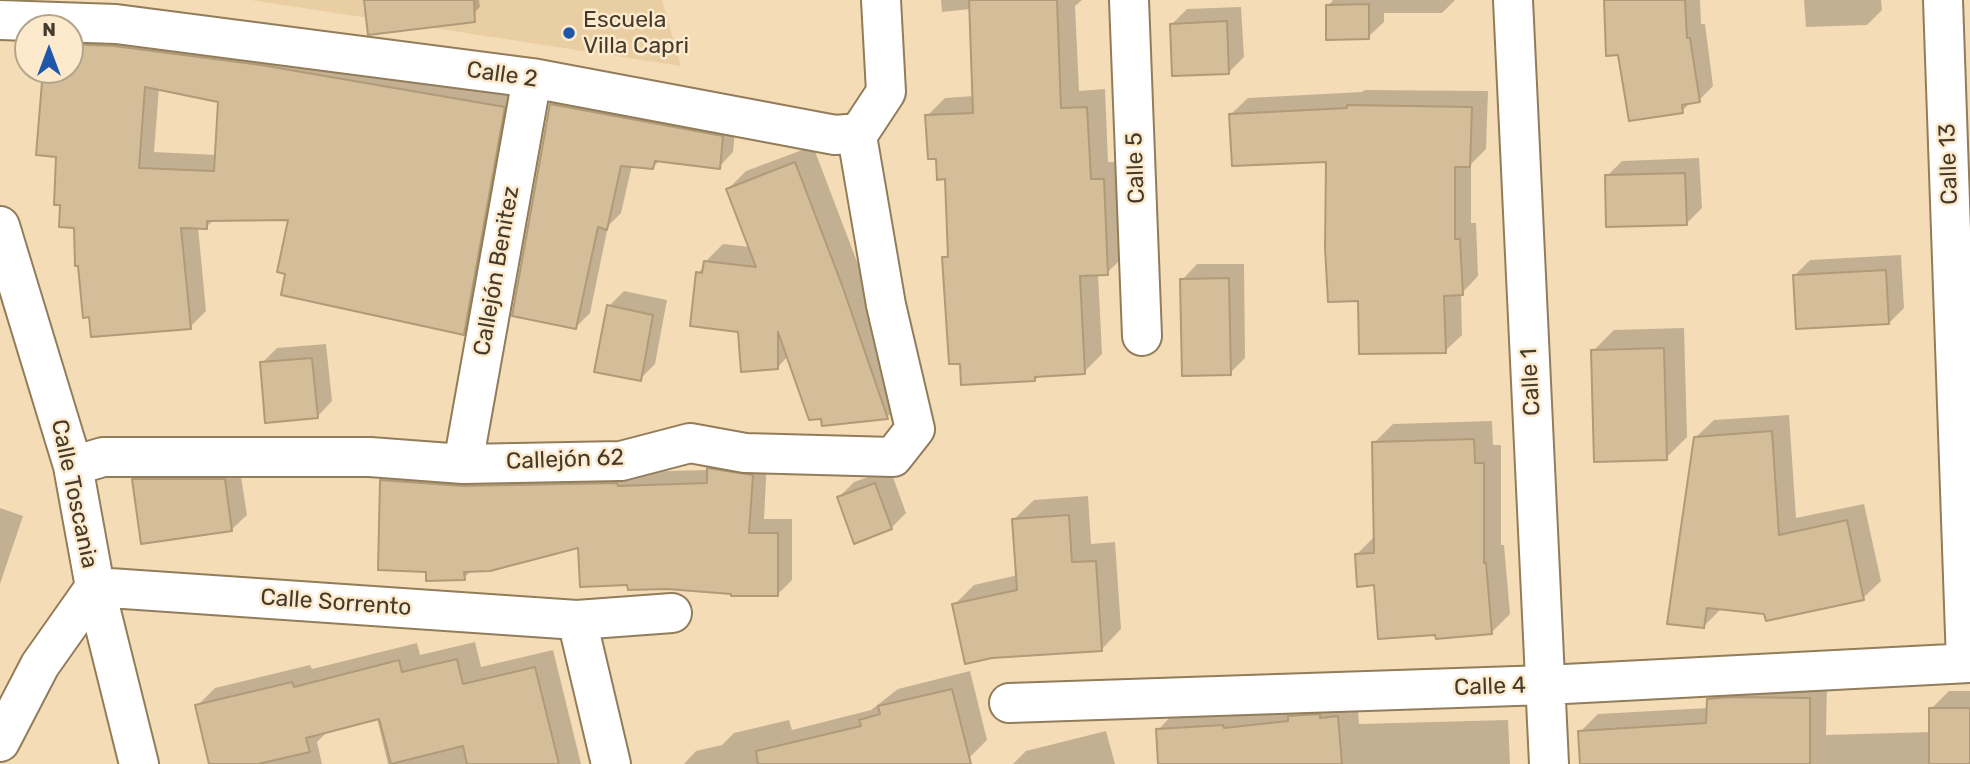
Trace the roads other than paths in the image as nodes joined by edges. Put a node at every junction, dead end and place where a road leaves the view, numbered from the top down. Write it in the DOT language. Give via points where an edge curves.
graph roads {
  1 [pos="881,0"];
  2 [pos="1129,0"];
  3 [pos="1513,0"];
  4 [pos="1943,0"];
  5 [pos="0,20"];
  6 [pos="531,78"];
  7 [pos="857,136"];
  8 [pos="0,226"];
  9 [pos="1142,336"];
  10 [pos="463,464"];
  11 [pos="73,466"];
  12 [pos="94,587"];
  13 [pos="672,613"];
  14 [pos="577,620"];
  15 [pos="1968,663"];
  16 [pos="1546,685"];
  17 [pos="1009,703"];
  18 [pos="0,742"];
  19 [pos="139,764"];
  20 [pos="611,764"];
  21 [pos="1549,764"];
  1 -- 7 [label="street" via="886,92"];
  2 -- 9 [label="street, Calle 5"];
  3 -- 16 [label="street, Calle 1"];
  4 -- 15 [label="street, Calle 13"];
  5 -- 6 [label="street, Calle 2" via="116,24"];
  6 -- 7 [label="street, Calle 2"];
  6 -- 10 [label="street, Callejón Benitez"];
  7 -- 10 [label="street, Callejón 62" via="886,305 915,429 893,457 745,453 690,443 621,461"];
  8 -- 11 [label="street, Calle Toscania"];
  10 -- 11 [label="street, Callejón 62" via="370,457 103,457"];
  11 -- 12 [label="street, Calle Toscania"];
  12 -- 14 [label="street, Calle Sorrento"];
  12 -- 18 [label="street" via="40,665"];
  12 -- 19 [label="street, Calle Toscania"];
  13 -- 14 [label="street, Calle Sorrento"];
  14 -- 20 [label="street"];
  15 -- 16 [label="street, Calle 4"];
  16 -- 17 [label="street, Calle 4"];
  16 -- 21 [label="street, Calle 1"];
}
